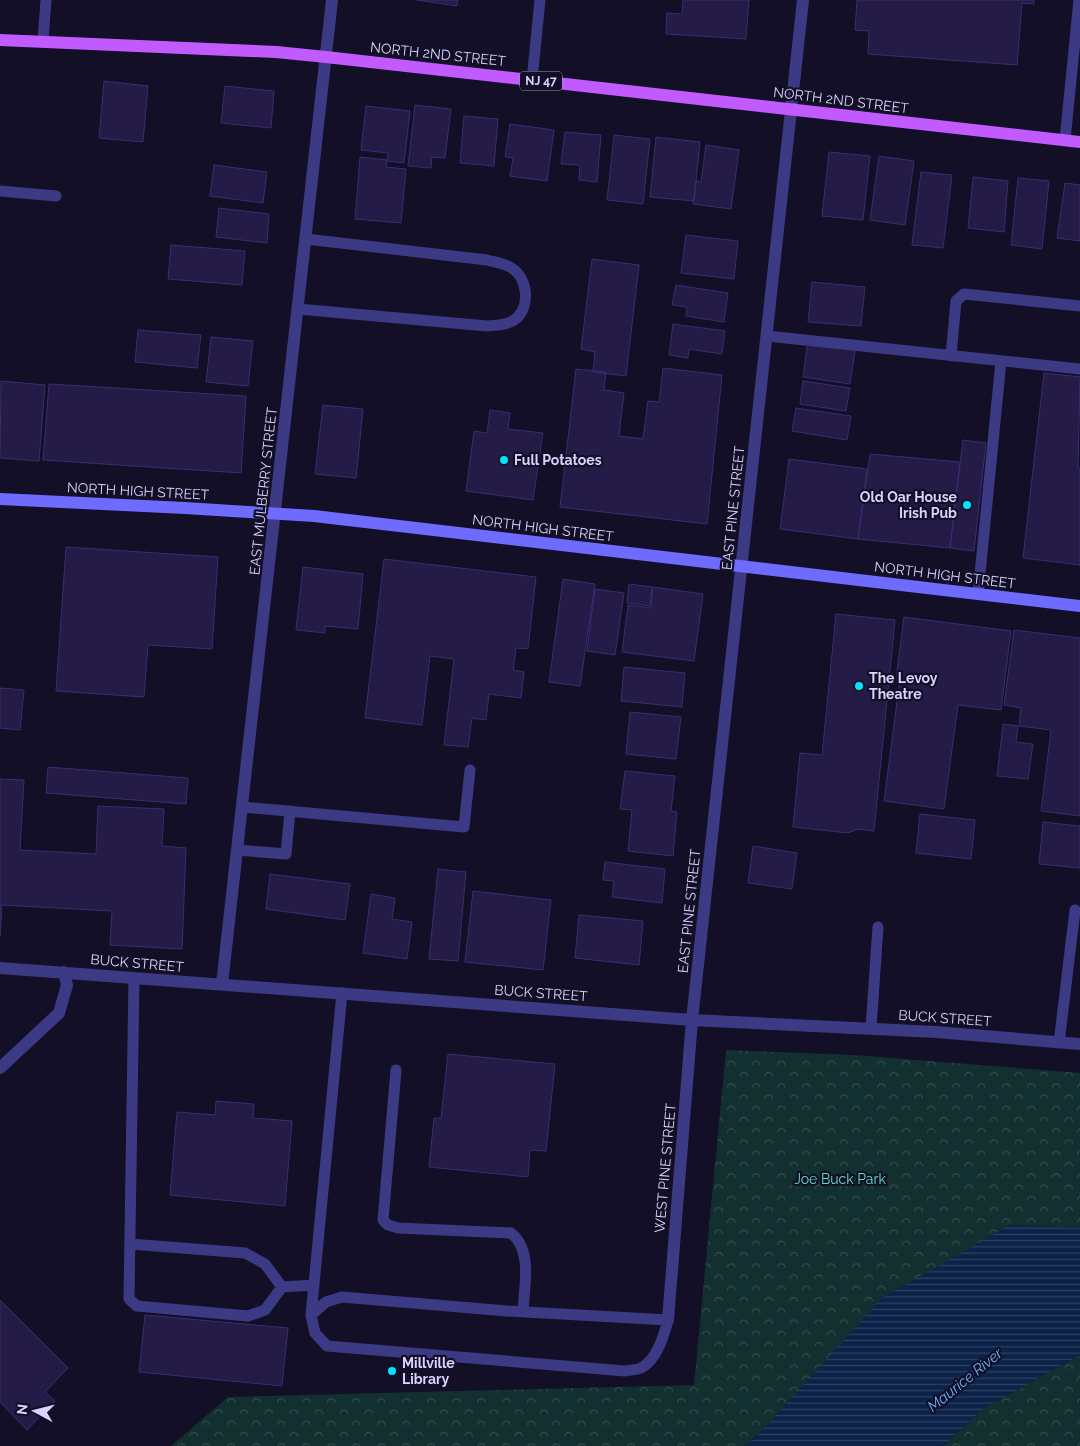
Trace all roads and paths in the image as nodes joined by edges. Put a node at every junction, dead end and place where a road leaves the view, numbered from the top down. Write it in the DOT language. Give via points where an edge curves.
graph roads {
  1 [pos="46,0"];
  2 [pos="332,0"];
  3 [pos="540,0"];
  4 [pos="803,0"];
  5 [pos="1079,0"];
  6 [pos="0,40"];
  7 [pos="43,41"];
  8 [pos="326,57"];
  9 [pos="1076,68"];
  10 [pos="532,80"];
  11 [pos="791,109"];
  12 [pos="1065,140"];
  13 [pos="1080,142"];
  14 [pos="0,191"];
  15 [pos="56,196"];
  16 [pos="306,239"];
  17 [pos="1080,306"];
  18 [pos="298,309"];
  19 [pos="767,336"];
  20 [pos="951,356"];
  21 [pos="1001,361"];
  22 [pos="1080,369"];
  23 [pos="0,500"];
  24 [pos="276,514"];
  25 [pos="742,566"];
  26 [pos="978,594"];
  27 [pos="1080,606"];
  28 [pos="470,770"];
  29 [pos="242,807"];
  30 [pos="290,811"];
  31 [pos="237,850"];
  32 [pos="1075,910"];
  33 [pos="878,927"];
  34 [pos="0,968"];
  35 [pos="64,972"];
  36 [pos="134,978"];
  37 [pos="222,984"];
  38 [pos="342,993"];
  39 [pos="692,1020"];
  40 [pos="871,1028"];
  41 [pos="1059,1042"];
  42 [pos="1080,1044"];
  43 [pos="0,1068"];
  44 [pos="396,1070"];
  45 [pos="130,1244"];
  46 [pos="314,1285"];
  47 [pos="282,1287"];
  48 [pos="523,1312"];
  49 [pos="311,1315"];
  50 [pos="668,1320"];
  1 -- 7 [label="lane"];
  2 -- 8 [label="street, EAST MULBERRY STREET"];
  3 -- 10 [label="lane"];
  4 -- 11 [label="street, EAST PINE STREET"];
  5 -- 9 [label="lane"];
  6 -- 7 [label="main road, NORTH 2ND STREET / NJ 47"];
  7 -- 8 [label="main road, NORTH 2ND STREET / NJ 47"];
  8 -- 10 [label="main road, NORTH 2ND STREET / NJ 47"];
  8 -- 16 [label="street, EAST MULBERRY STREET"];
  9 -- 12 [label="lane"];
  10 -- 11 [label="main road, NORTH 2ND STREET / NJ 47"];
  11 -- 12 [label="main road, NORTH 2ND STREET / NJ 47"];
  11 -- 19 [label="street, EAST PINE STREET"];
  12 -- 13 [label="main road, NORTH 2ND STREET / NJ 47"];
  14 -- 15 [label="lane"];
  16 -- 18 [label="street, EAST MULBERRY STREET"];
  16 -- 18 [label="lane" via="487,260 511,267 523,283 526,294 524,307 517,318 504,325"];
  17 -- 20 [label="lane" via="964,294 956,301"];
  18 -- 24 [label="street, EAST MULBERRY STREET"];
  19 -- 20 [label="lane"];
  19 -- 25 [label="street, EAST PINE STREET"];
  20 -- 21 [label="lane"];
  21 -- 22 [label="lane"];
  21 -- 26 [label="lane"];
  23 -- 24 [label="street, NORTH HIGH STREET"];
  24 -- 25 [label="street, NORTH HIGH STREET"];
  24 -- 29 [label="street, EAST MULBERRY STREET"];
  25 -- 26 [label="street, NORTH HIGH STREET"];
  25 -- 39 [label="street, EAST PINE STREET"];
  26 -- 27 [label="street, NORTH HIGH STREET"];
  28 -- 30 [label="lane" via="464,826"];
  29 -- 30 [label="lane"];
  29 -- 31 [label="street, EAST MULBERRY STREET"];
  30 -- 31 [label="lane" via="286,854"];
  31 -- 37 [label="street, EAST MULBERRY STREET"];
  32 -- 41 [label="lane"];
  33 -- 40 [label="lane"];
  34 -- 35 [label="street, BUCK STREET"];
  35 -- 36 [label="street, BUCK STREET"];
  35 -- 43 [label="street" via="67,985 58,1013"];
  36 -- 37 [label="street, BUCK STREET"];
  36 -- 45 [label="lane"];
  37 -- 38 [label="street, BUCK STREET"];
  38 -- 39 [label="street, BUCK STREET"];
  38 -- 46 [label="lane"];
  39 -- 40 [label="street, BUCK STREET"];
  39 -- 50 [label="street, WEST PINE STREET"];
  40 -- 41 [label="street, BUCK STREET"];
  41 -- 42 [label="street, BUCK STREET"];
  44 -- 48 [label="lane" via="384,1220 398,1228 511,1233 518,1239 524,1253"];
  45 -- 47 [label="lane" via="245,1252 265,1264"];
  45 -- 47 [label="lane" via="129,1299 137,1306 248,1316 265,1310"];
  46 -- 47 [label="lane"];
  46 -- 49 [label="lane"];
  48 -- 49 [label="lane" via="342,1297 326,1302"];
  48 -- 50 [label="lane"];
  49 -- 50 [label="lane" via="315,1333 327,1346 625,1371 642,1368 655,1354"];
}
